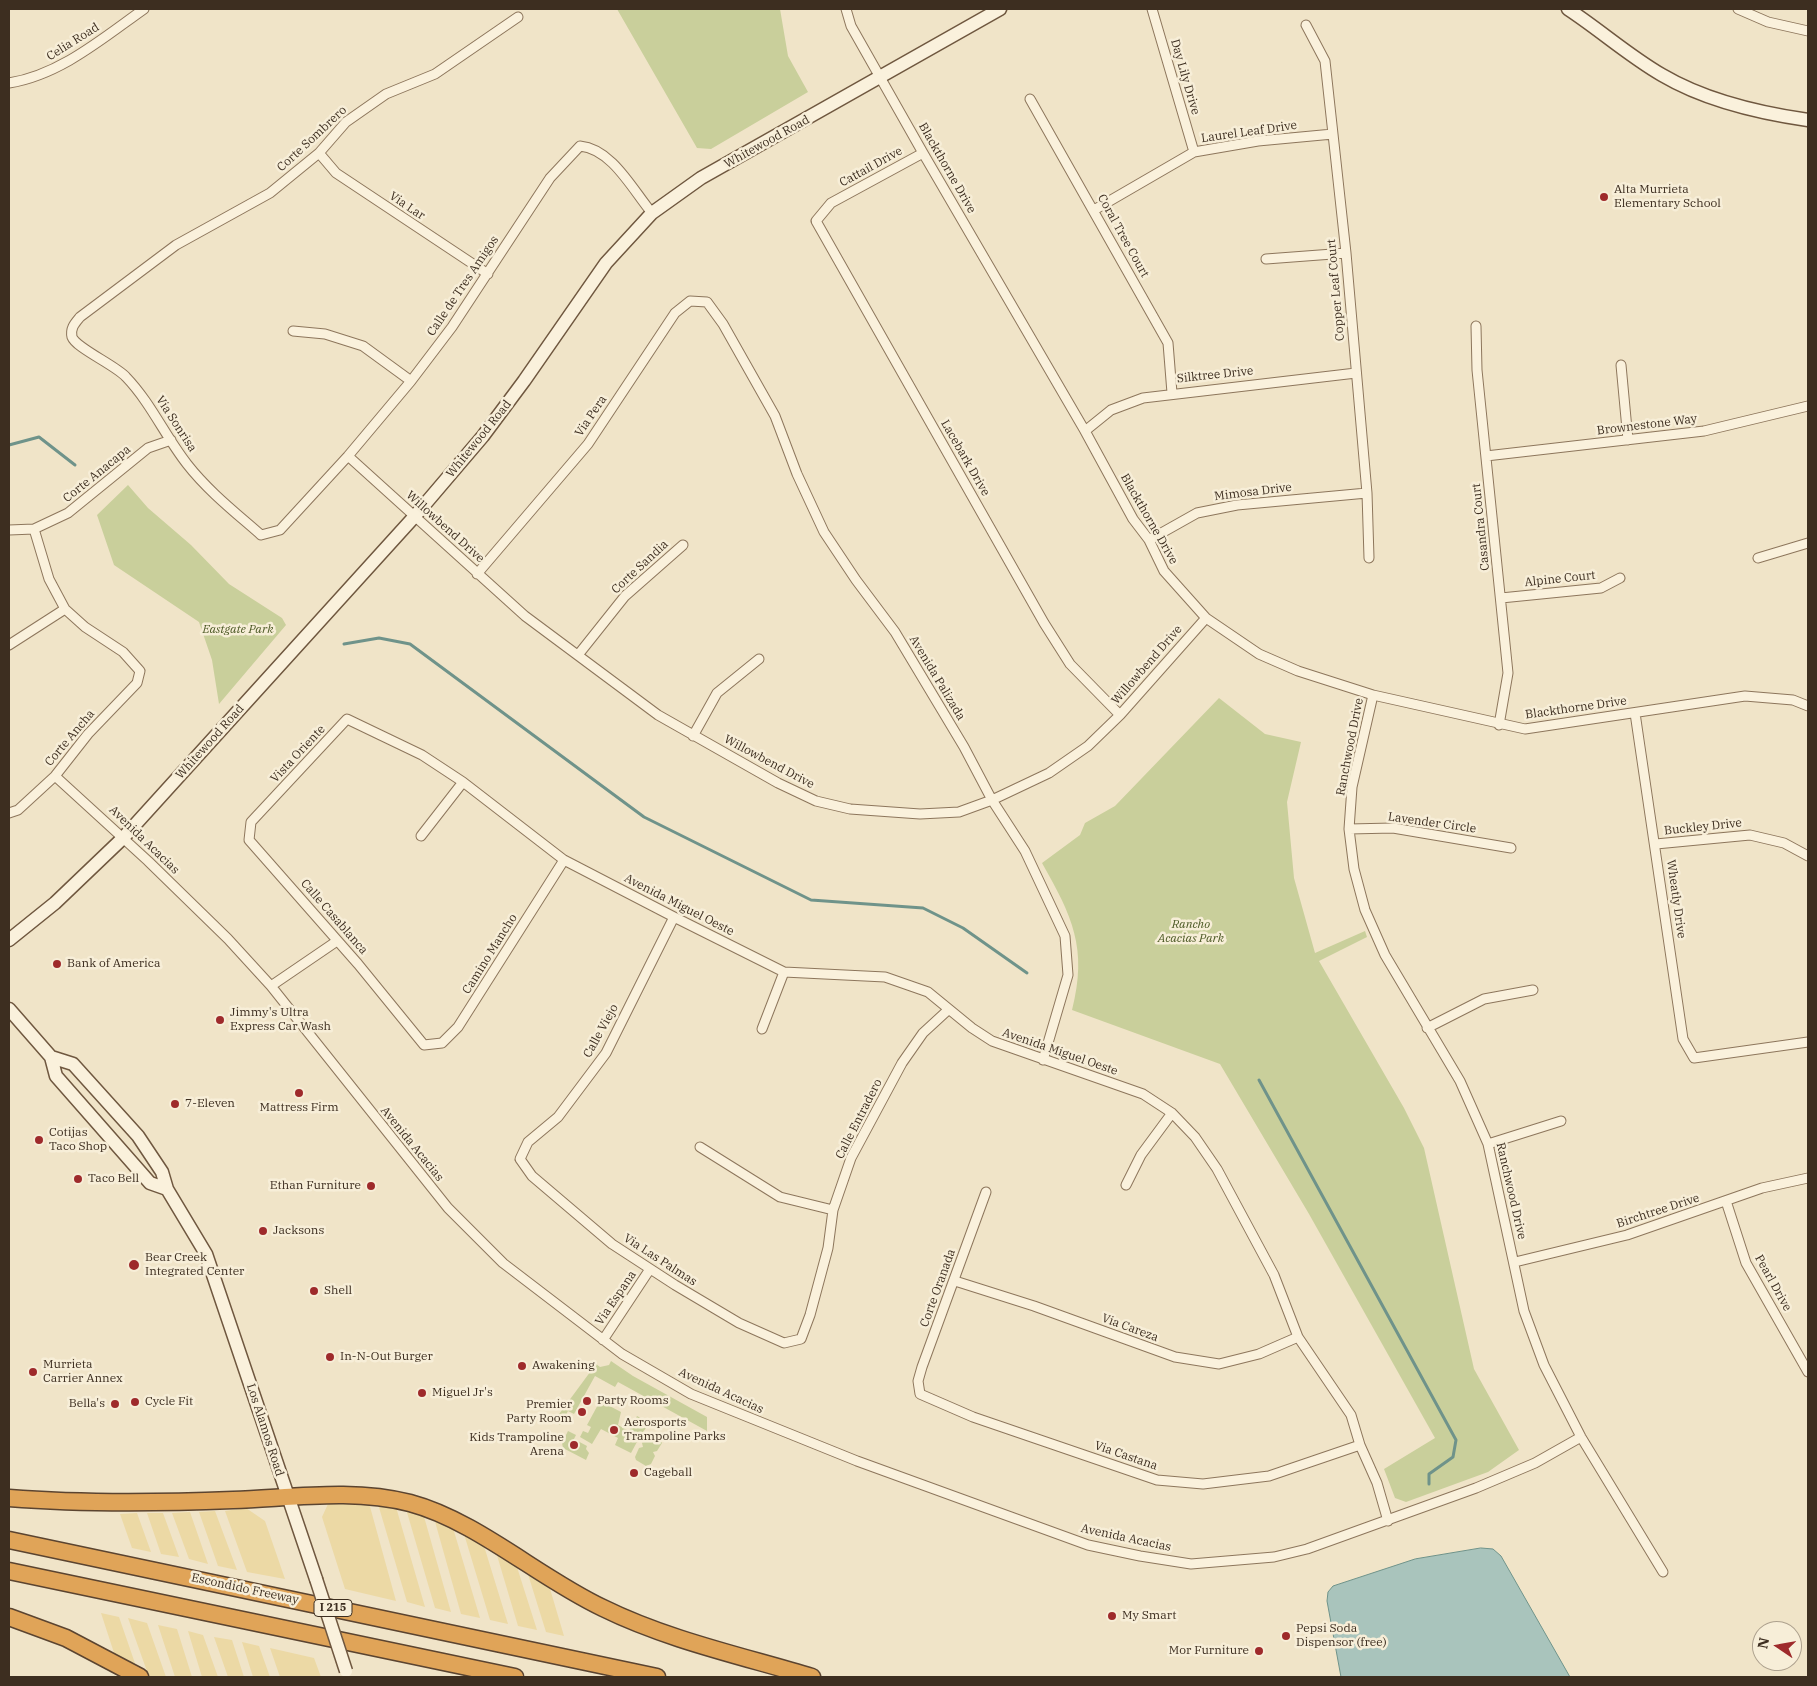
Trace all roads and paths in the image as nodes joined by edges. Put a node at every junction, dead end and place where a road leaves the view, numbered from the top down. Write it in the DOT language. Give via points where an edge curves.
graph roads {
  1 [pos="144,9"];
  2 [pos="846,9"];
  3 [pos="1000,9"];
  4 [pos="1152,9"];
  5 [pos="1568,9"];
  6 [pos="1738,9"];
  7 [pos="518,18"];
  8 [pos="1306,25"];
  9 [pos="1808,31"];
  10 [pos="881,76"];
  11 [pos="9,83"];
  12 [pos="1030,99"];
  13 [pos="1808,120"];
  14 [pos="1333,134"];
  15 [pos="1194,152"];
  16 [pos="319,153"];
  17 [pos="922,153"];
  18 [pos="831,204"];
  19 [pos="1094,210"];
  20 [pos="652,213"];
  21 [pos="1346,253"];
  22 [pos="1266,259"];
  23 [pos="488,274"];
  24 [pos="101,301"];
  25 [pos="723,324"];
  26 [pos="1476,326"];
  27 [pos="293,330"];
  28 [pos="1620,365"];
  29 [pos="1356,373"];
  30 [pos="411,381"];
  31 [pos="1172,393"];
  32 [pos="1808,406"];
  33 [pos="1086,431"];
  34 [pos="171,440"];
  35 [pos="1628,440"];
  36 [pos="348,456"];
  37 [pos="1486,456"];
  38 [pos="1367,492"];
  39 [pos="295,513"];
  40 [pos="414,517"];
  41 [pos="34,529"];
  42 [pos="9,530"];
  43 [pos="1149,540"];
  44 [pos="1808,543"];
  45 [pos="683,545"];
  46 [pos="1369,558"];
  47 [pos="1758,558"];
  48 [pos="477,574"];
  49 [pos="1620,578"];
  50 [pos="1501,598"];
  51 [pos="65,609"];
  52 [pos="1206,618"];
  53 [pos="9,645"];
  54 [pos="578,655"];
  55 [pos="759,659"];
  56 [pos="1373,695"];
  57 [pos="1808,706"];
  58 [pos="1635,713"];
  59 [pos="1120,715"];
  60 [pos="347,719"];
  61 [pos="1499,724"];
  62 [pos="692,736"];
  63 [pos="55,776"];
  64 [pos="463,782"];
  65 [pos="992,800"];
  66 [pos="268,805"];
  67 [pos="9,813"];
  68 [pos="1349,829"];
  69 [pos="421,836"];
  70 [pos="124,838"];
  71 [pos="1656,844"];
  72 [pos="1511,848"];
  73 [pos="1808,856"];
  74 [pos="564,860"];
  75 [pos="674,917"];
  76 [pos="9,940"];
  77 [pos="337,941"];
  78 [pos="784,972"];
  79 [pos="271,986"];
  80 [pos="1533,990"];
  81 [pos="9,1008"];
  82 [pos="948,1010"];
  83 [pos="1427,1028"];
  84 [pos="762,1029"];
  85 [pos="1808,1042"];
  86 [pos="424,1045"];
  87 [pos="51,1058"];
  88 [pos="1044,1060"];
  89 [pos="1172,1113"];
  90 [pos="1561,1121"];
  91 [pos="528,1142"];
  92 [pos="1488,1144"];
  93 [pos="700,1146"];
  94 [pos="1808,1178"];
  95 [pos="1126,1185"];
  96 [pos="167,1189"];
  97 [pos="986,1192"];
  98 [pos="1726,1202"];
  99 [pos="833,1210"];
  100 [pos="1515,1262"];
  101 [pos="650,1269"];
  102 [pos="955,1281"];
  103 [pos="810,1315"];
  104 [pos="1298,1337"];
  105 [pos="603,1340"];
  106 [pos="1808,1372"];
  107 [pos="920,1394"];
  108 [pos="1582,1436"];
  109 [pos="1360,1445"];
  110 [pos="9,1498"];
  111 [pos="288,1498"];
  112 [pos="1388,1521"];
  113 [pos="9,1540"];
  114 [pos="9,1571"];
  115 [pos="1663,1572"];
  116 [pos="9,1617"];
  117 [pos="348,1674"];
  118 [pos="140,1677"];
  119 [pos="515,1677"];
  120 [pos="657,1677"];
  121 [pos="812,1677"];
  1 -- 11 [label="street, Celia Road" via="82,53 44,74"];
  2 -- 10 [label="street, Blackthorne Drive" via="851,26"];
  3 -- 10 [label="main road, Whitewood Road"];
  4 -- 15 [label="street, Day Lily Drive"];
  5 -- 13 [label="main road" via="1663,76 1690,89 1736,105"];
  6 -- 9 [label="street" via="1768,22"];
  7 -- 16 [label="street, Corte Sombrero" via="435,74 386,94 346,122"];
  8 -- 14 [label="street, Copper Leaf Court" via="1325,61"];
  10 -- 17 [label="street, Blackthorne Drive"];
  10 -- 20 [label="main road, Whitewood Road" via="701,178"];
  12 -- 19 [label="street, Coral Tree Court"];
  14 -- 15 [label="street, Laurel Leaf Drive" via="1258,141"];
  14 -- 21 [label="street, Copper Leaf Court"];
  15 -- 19 [label="street, Laurel Leaf Drive"];
  16 -- 23 [label="street, Via Lar" via="336,173"];
  16 -- 24 [label="street, Corte Sombrero" via="270,192 176,245"];
  17 -- 18 [label="street, Cattail Drive"];
  17 -- 33 [label="street, Blackthorne Drive"];
  18 -- 59 [label="street, Lacebark Drive" via="816,221 835,258 1044,623 1070,664"];
  19 -- 31 [label="street, Coral Tree Court" via="1168,343"];
  20 -- 23 [label="street, Calle de Tres Amigos" via="608,156 592,147 580,146 550,178"];
  20 -- 40 [label="main road, Whitewood Road" via="606,263 483,436"];
  21 -- 22 [label="street"];
  21 -- 29 [label="street, Copper Leaf Court"];
  23 -- 30 [label="street, Calle de Tres Amigos"];
  24 -- 34 [label="street, Via Sonrisa" via="72,326 72,337 80,347 107,361 137,388"];
  25 -- 48 [label="street, Via Pera" via="707,302 690,301 675,313 588,444"];
  25 -- 65 [label="street, Avenida Palizada" via="775,416 824,532 895,632"];
  26 -- 37 [label="street, Casandra Court"];
  27 -- 30 [label="street" via="325,334 362,346"];
  28 -- 35 [label="street"];
  29 -- 31 [label="street, Silktree Drive"];
  29 -- 38 [label="street, Copper Leaf Court"];
  30 -- 36 [label="street, Calle de Tres Amigos"];
  31 -- 33 [label="street, Silktree Drive" via="1143,398 1111,410"];
  32 -- 35 [label="street, Brownestone Way" via="1704,431"];
  33 -- 43 [label="street, Blackthorne Drive"];
  34 -- 39 [label="street, Via Sonrisa" via="205,483 261,535 280,530"];
  34 -- 41 [label="street, Corte Anacapa" via="148,448 75,508"];
  35 -- 37 [label="street, Brownestone Way"];
  36 -- 39 [label="street, Calle de Tres Amigos"];
  36 -- 40 [label="street, Willowbend Drive"];
  37 -- 50 [label="street, Casandra Court"];
  38 -- 43 [label="street, Mimosa Drive" via="1237,505 1197,513"];
  38 -- 46 [label="street, Copper Leaf Court"];
  40 -- 48 [label="street, Willowbend Drive"];
  40 -- 70 [label="main road, Whitewood Road"];
  41 -- 42 [label="street, Corte Anacapa"];
  41 -- 51 [label="street" via="50,579"];
  43 -- 52 [label="street, Blackthorne Drive" via="1164,571"];
  44 -- 47 [label="street"];
  45 -- 54 [label="street, Corte Sandia" via="625,596"];
  48 -- 54 [label="street, Willowbend Drive" via="525,616"];
  49 -- 50 [label="street, Alpine Court" via="1601,588"];
  50 -- 61 [label="street, Casandra Court" via="1508,673"];
  51 -- 53 [label="street"];
  51 -- 63 [label="street, Corte Ancha" via="122,652 140,671 137,683 88,734"];
  52 -- 56 [label="street, Blackthorne Drive" via="1259,654 1298,671"];
  52 -- 59 [label="street, Willowbend Drive"];
  54 -- 62 [label="street, Willowbend Drive" via="658,716"];
  55 -- 62 [label="street" via="718,692"];
  56 -- 61 [label="street, Blackthorne Drive"];
  56 -- 68 [label="street, Ranchwood Drive" via="1352,787"];
  57 -- 58 [label="street, Blackthorne Drive" via="1793,700 1745,696"];
  58 -- 61 [label="street, Blackthorne Drive" via="1525,729"];
  58 -- 71 [label="street, Wheatly Drive"];
  59 -- 65 [label="street, Willowbend Drive" via="1088,746 1049,773"];
  60 -- 64 [label="street, Avenida Miguel Oeste" via="422,755"];
  60 -- 66 [label="street, Vista Oriente"];
  62 -- 65 [label="street, Willowbend Drive" via="816,801 850,809 920,814 958,812"];
  63 -- 67 [label="street, Corte Ancha" via="18,810"];
  63 -- 70 [label="street, Avenida Acacias"];
  64 -- 69 [label="street"];
  64 -- 74 [label="street, Avenida Miguel Oeste"];
  65 -- 88 [label="street, Avenida Palizada" via="1025,851 1065,936 1068,975"];
  66 -- 77 [label="street, Calle Casablanca" via="251,822 249,840"];
  68 -- 72 [label="street, Lavender Circle" via="1393,828"];
  68 -- 83 [label="street, Ranchwood Drive" via="1354,869 1365,910 1385,955"];
  70 -- 76 [label="main road, Whitewood Road" via="55,903"];
  70 -- 79 [label="street, Avenida Acacias" via="228,939"];
  71 -- 73 [label="street, Buckley Drive" via="1750,834 1784,843"];
  71 -- 85 [label="street, Wheatly Drive" via="1683,1039 1694,1058"];
  74 -- 75 [label="street, Avenida Miguel Oeste"];
  74 -- 86 [label="street, Camino Mancho" via="458,1027 442,1043"];
  75 -- 78 [label="street, Avenida Miguel Oeste"];
  75 -- 91 [label="street, Calle Viejo" via="606,1053 558,1117"];
  77 -- 79 [label="street"];
  77 -- 86 [label="street, Calle Casablanca"];
  78 -- 82 [label="street, Avenida Miguel Oeste" via="886,978 928,992"];
  78 -- 84 [label="street"];
  79 -- 105 [label="street, Avenida Acacias" via="448,1208 503,1263"];
  80 -- 83 [label="street" via="1484,999"];
  81 -- 87 [label="main road"];
  82 -- 88 [label="street, Avenida Miguel Oeste" via="992,1041"];
  82 -- 99 [label="street, Calle Entradero" via="923,1034 902,1062 851,1158"];
  83 -- 92 [label="street, Ranchwood Drive" via="1460,1081"];
  87 -- 96 [label="main road" via="56,1076 150,1183"];
  87 -- 96 [label="main road, Los Alamos Road" via="73,1064 138,1136 162,1172"];
  88 -- 89 [label="street, Avenida Miguel Oeste" via="1143,1094"];
  89 -- 95 [label="street" via="1141,1155"];
  89 -- 104 [label="street, Avenida Miguel Oeste" via="1195,1137 1217,1170 1274,1275"];
  90 -- 92 [label="street"];
  91 -- 101 [label="street, Via Las Palmas" via="520,1159 532,1176 612,1244"];
  92 -- 100 [label="street, Ranchwood Drive"];
  93 -- 99 [label="street" via="780,1197"];
  94 -- 98 [label="street, Birchtree Drive" via="1762,1188"];
  96 -- 111 [label="main road, Los Alamos Road" via="206,1254"];
  97 -- 102 [label="street, Corte Oranada"];
  98 -- 100 [label="street, Birchtree Drive" via="1628,1235"];
  98 -- 106 [label="street, Pearl Drive" via="1746,1263"];
  99 -- 103 [label="street, Calle Entradero" via="828,1248"];
  100 -- 108 [label="street, Ranchwood Drive" via="1524,1311 1544,1365"];
  101 -- 103 [label="street, Via Las Palmas" via="739,1323 784,1344 801,1338"];
  101 -- 105 [label="street, Via Espana"];
  102 -- 104 [label="street, Via Careza" via="1175,1357 1219,1364 1259,1354"];
  102 -- 107 [label="street, Corte Oranada" via="922,1367 918,1381"];
  104 -- 109 [label="street, Avenida Miguel Oeste" via="1351,1415"];
  105 -- 112 [label="street, Avenida Acacias" via="691,1394 755,1421 1097,1547 1191,1564 1232,1562 1274,1558"];
  107 -- 109 [label="street, Via Castana" via="973,1417 1157,1480 1203,1484 1269,1476"];
  108 -- 112 [label="street, Avenida Acacias" via="1535,1463"];
  108 -- 115 [label="street, Ranchwood Drive"];
  109 -- 112 [label="street, Avenida Miguel Oeste" via="1377,1483"];
  110 -- 111 [label="highway" via="107,1503"];
  111 -- 117 [label="main road, Los Alamos Road, bridge"];
  111 -- 121 [label="highway" via="364,1495 410,1503 437,1512 602,1608 662,1632"];
  113 -- 120 [label="highway, Escondido Freeway / I 215"];
  114 -- 119 [label="highway, I 215"];
  116 -- 118 [label="highway" via="66,1638"];
}
